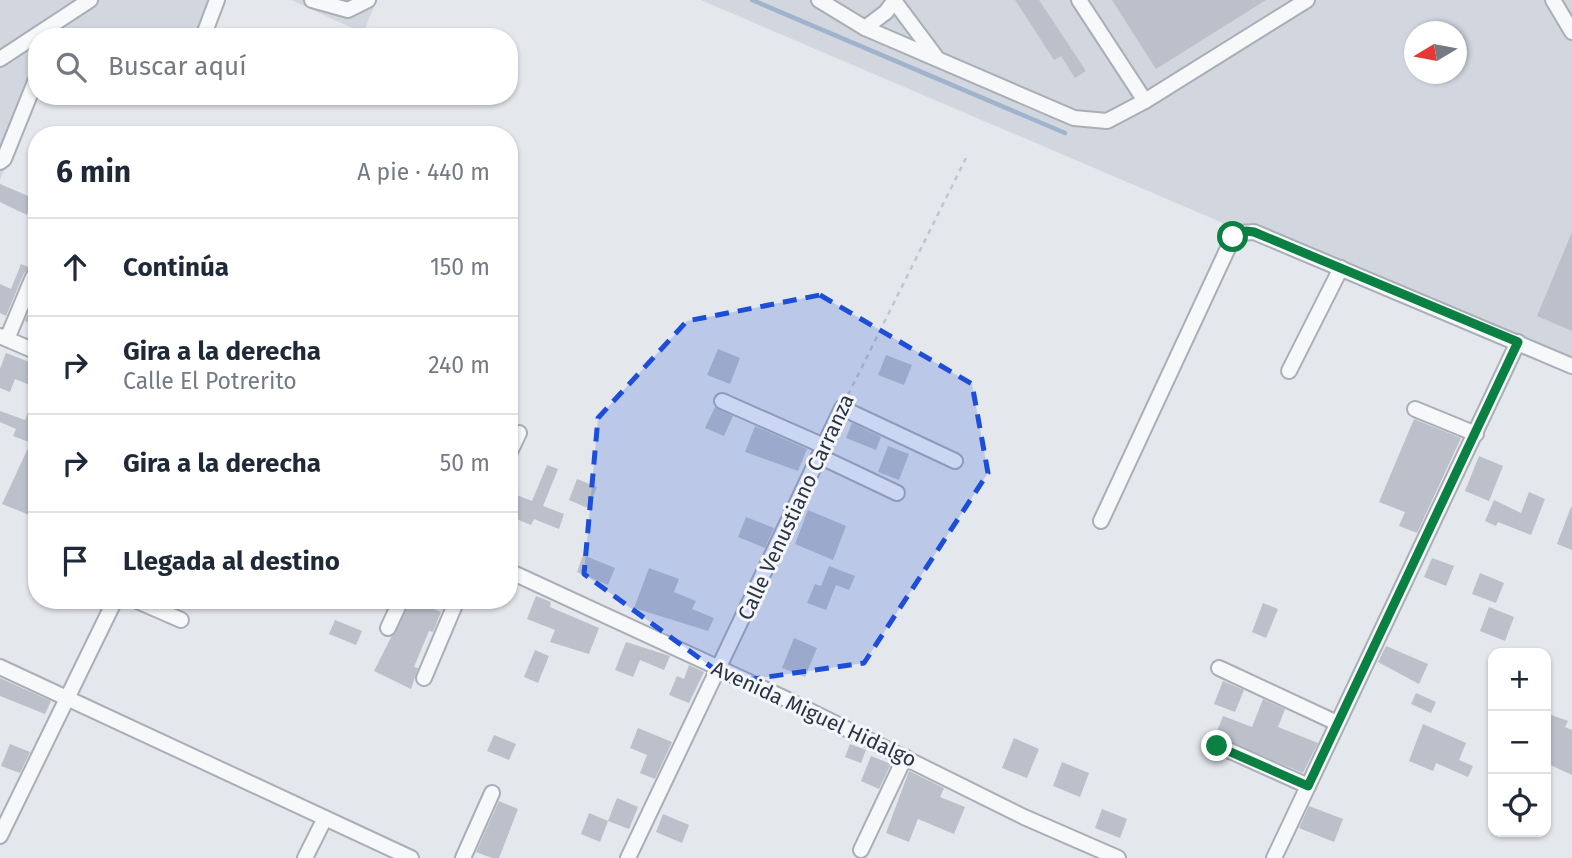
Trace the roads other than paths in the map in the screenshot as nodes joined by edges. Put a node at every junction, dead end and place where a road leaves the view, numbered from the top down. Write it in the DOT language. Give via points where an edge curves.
graph roads {
  1 [pos="90,0"];
  2 [pos="217,0"];
  3 [pos="312,0"];
  4 [pos="368,0"];
  5 [pos="819,0"];
  6 [pos="1080,0"];
  7 [pos="1307,0"];
  8 [pos="1553,0"];
  9 [pos="895,1"];
  10 [pos="47,28"];
  11 [pos="206,28"];
  12 [pos="865,28"];
  13 [pos="1572,32"];
  14 [pos="28,41"];
  15 [pos="937,58"];
  16 [pos="0,59"];
  17 [pos="28,99"];
  18 [pos="1144,101"];
  19 [pos="0,162"];
  20 [pos="1341,268"];
  21 [pos="28,287"];
  22 [pos="3,337"];
  23 [pos="1518,342"];
  24 [pos="28,348"];
  25 [pos="1572,366"];
  26 [pos="1289,371"];
  27 [pos="722,401"];
  28 [pos="1415,409"];
  29 [pos="1476,434"];
  30 [pos="822,451"];
  31 [pos="955,461"];
  32 [pos="897,494"];
  33 [pos="1101,521"];
  34 [pos="518,576"];
  35 [pos="110,609"];
  36 [pos="156,609"];
  37 [pos="397,609"];
  38 [pos="453,609"];
  39 [pos="181,620"];
  40 [pos="388,628"];
  41 [pos="0,667"];
  42 [pos="1219,668"];
  43 [pos="720,669"];
  44 [pos="424,678"];
  45 [pos="66,698"];
  46 [pos="1336,723"];
  47 [pos="1217,746"];
  48 [pos="905,757"];
  49 [pos="1308,786"];
  50 [pos="492,793"];
  51 [pos="325,818"];
  52 [pos="0,836"];
  53 [pos="861,850"];
  54 [pos="305,858"];
  55 [pos="411,858"];
  56 [pos="463,858"];
  57 [pos="628,858"];
  58 [pos="1118,858"];
  59 [pos="1274,858"];
  1 -- 10 [label="street"];
  2 -- 11 [label="street"];
  3 -- 4 [label="street" via="348,10"];
  5 -- 12 [label="street"];
  6 -- 18 [label="street"];
  7 -- 18 [label="street"];
  8 -- 13 [label="street"];
  9 -- 12 [label="street"];
  9 -- 15 [label="street"];
  12 -- 15 [label="street"];
  14 -- 16 [label="street"];
  15 -- 18 [label="street" via="1046,108 1092,121 1107,121"];
  17 -- 19 [label="street"];
  20 -- 23 [label="street"];
  20 -- 26 [label="street"];
  20 -- 33 [label="street" via="1254,232 1233,237"];
  21 -- 22 [label="street"];
  22 -- 24 [label="street"];
  23 -- 25 [label="street"];
  23 -- 29 [label="street"];
  27 -- 30 [label="street"];
  28 -- 29 [label="street"];
  29 -- 46 [label="street"];
  30 -- 31 [label="street, Calle Venustiano Carranza" via="842,408"];
  30 -- 32 [label="street"];
  30 -- 43 [label="street, Calle Venustiano Carranza"];
  34 -- 43 [label="street, Avenida Miguel Hidalgo"];
  35 -- 45 [label="street"];
  36 -- 39 [label="street"];
  37 -- 40 [label="street"];
  38 -- 44 [label="street"];
  41 -- 45 [label="street"];
  42 -- 46 [label="street"];
  43 -- 48 [label="street, Avenida Miguel Hidalgo"];
  43 -- 57 [label="street, Calle Venustiano Carranza"];
  45 -- 51 [label="street"];
  45 -- 52 [label="street"];
  46 -- 49 [label="street"];
  47 -- 49 [label="street"];
  48 -- 53 [label="street"];
  48 -- 58 [label="street, Avenida Miguel Hidalgo"];
  49 -- 59 [label="street"];
  50 -- 56 [label="street"];
  51 -- 54 [label="street"];
  51 -- 55 [label="street"];
}
